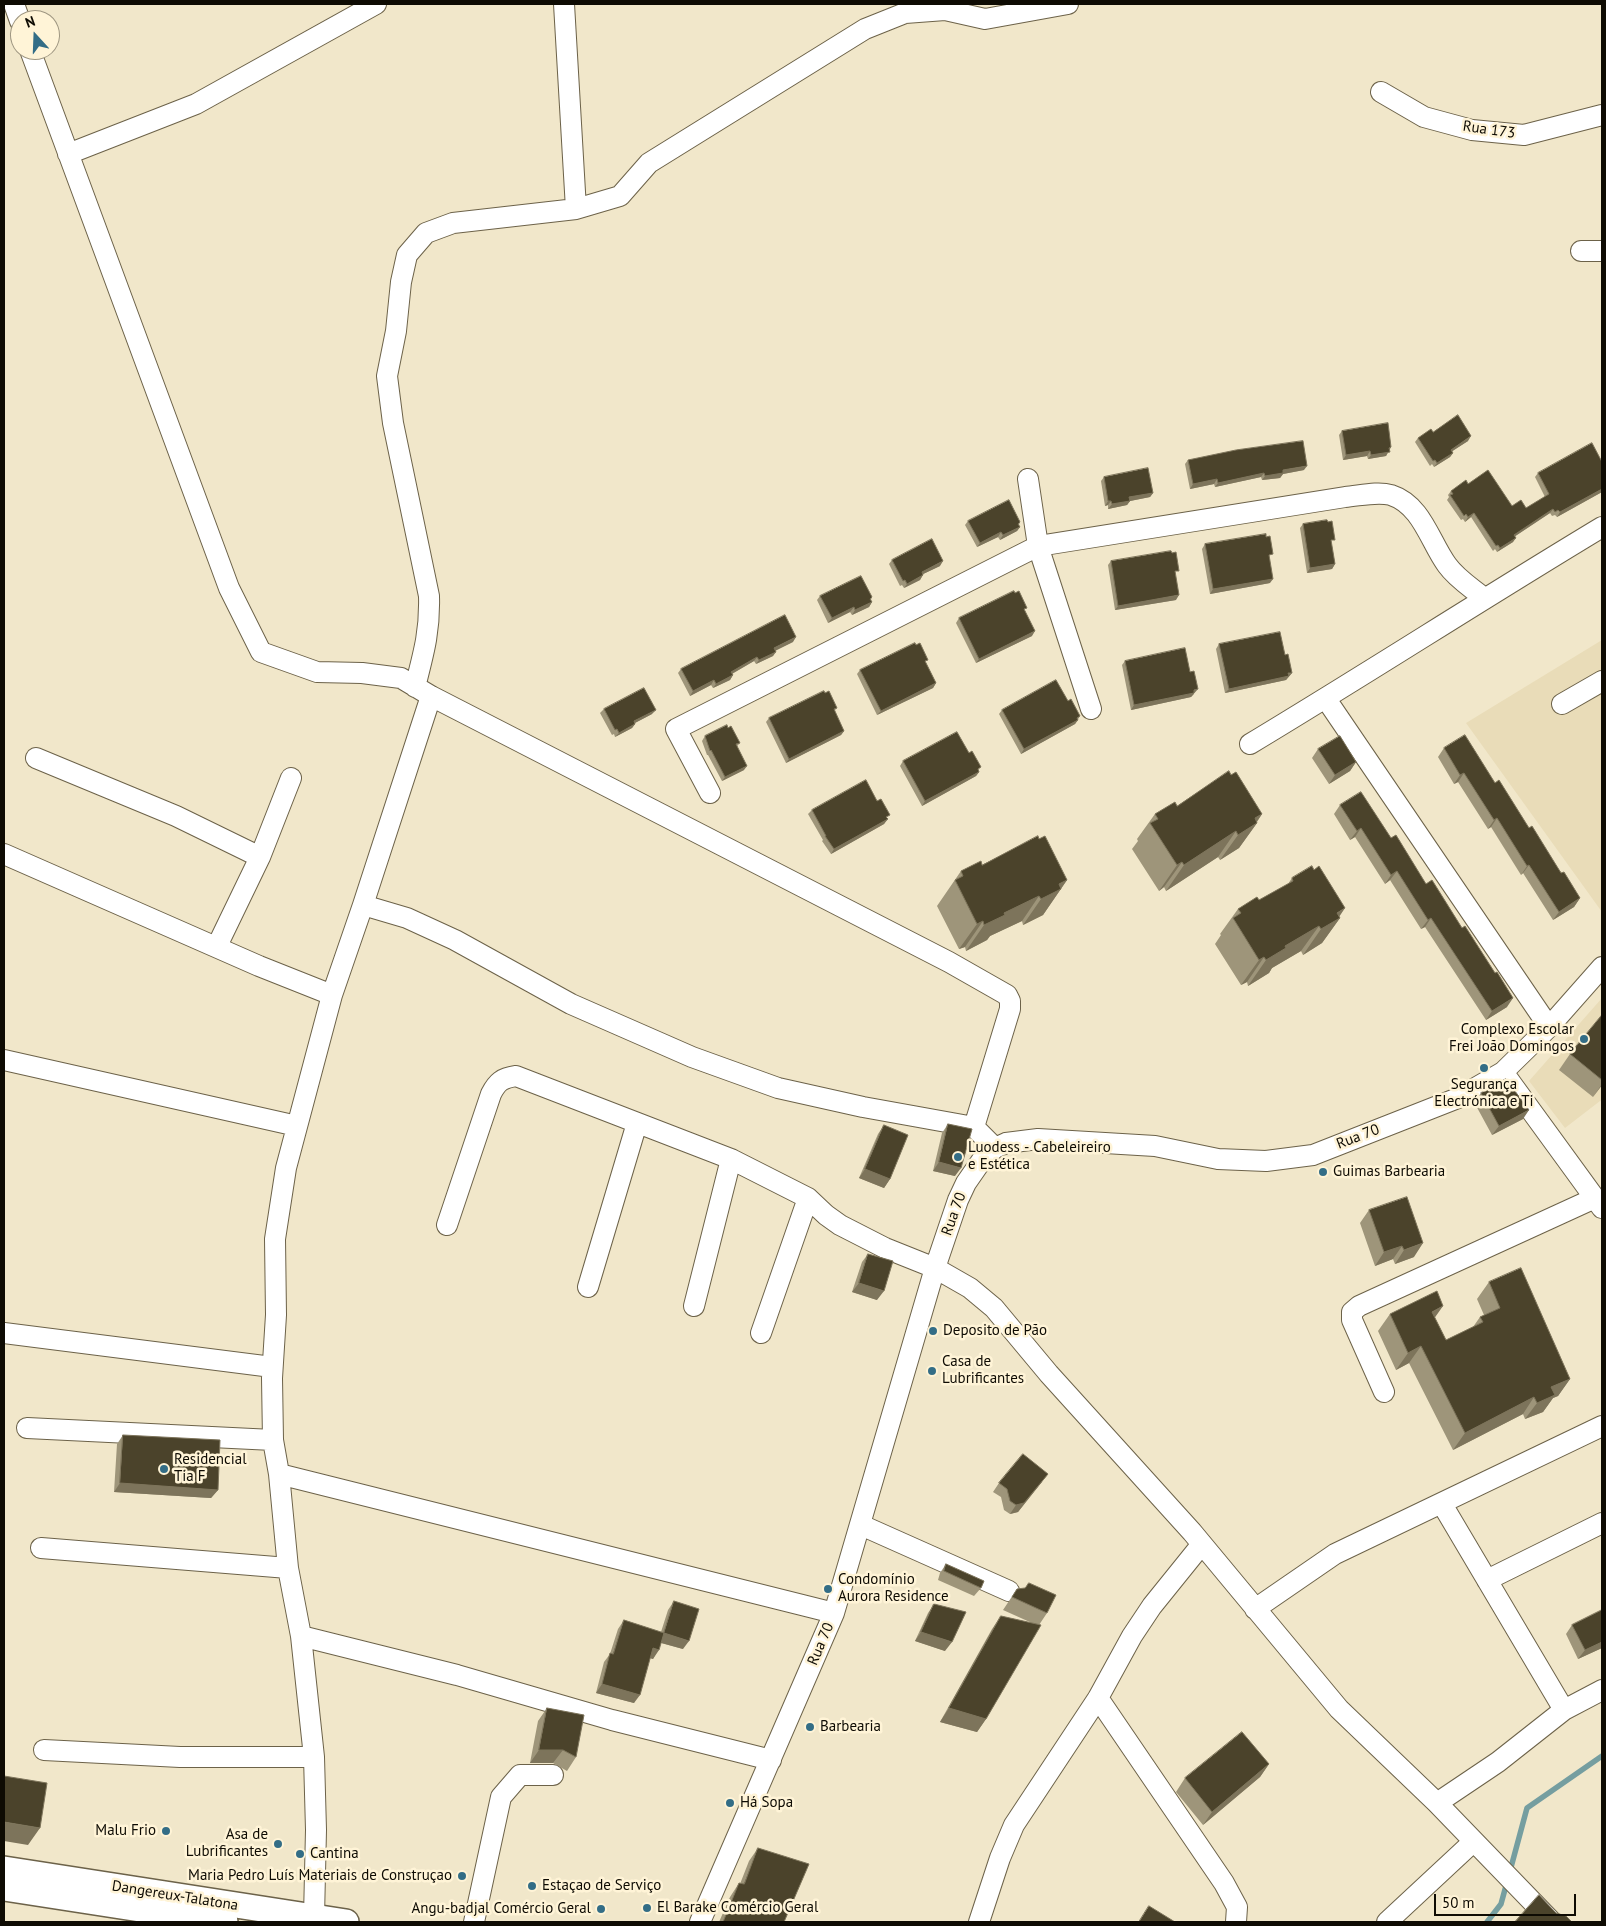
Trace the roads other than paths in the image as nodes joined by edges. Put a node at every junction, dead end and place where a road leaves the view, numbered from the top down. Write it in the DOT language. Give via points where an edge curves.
graph roads {
  1 [pos="376,4"];
  2 [pos="564,4"];
  3 [pos="1068,4"];
  4 [pos="34,60"];
  5 [pos="1381,92"];
  6 [pos="1602,116"];
  7 [pos="68,154"];
  8 [pos="576,209"];
  9 [pos="1602,250"];
  10 [pos="1581,251"];
  11 [pos="1028,479"];
  12 [pos="1602,527"];
  13 [pos="1038,546"];
  14 [pos="1484,598"];
  15 [pos="1602,681"];
  16 [pos="423,691"];
  17 [pos="1326,699"];
  18 [pos="1562,704"];
  19 [pos="1091,709"];
  20 [pos="1250,744"];
  21 [pos="36,758"];
  22 [pos="291,778"];
  23 [pos="710,793"];
  24 [pos="4,854"];
  25 [pos="260,857"];
  26 [pos="363,905"];
  27 [pos="217,946"];
  28 [pos="1602,967"];
  29 [pos="332,995"];
  30 [pos="1549,1026"];
  31 [pos="4,1060"];
  32 [pos="1503,1072"];
  33 [pos="637,1123"];
  34 [pos="297,1126"];
  35 [pos="974,1127"];
  36 [pos="995,1148"];
  37 [pos="731,1159"];
  38 [pos="808,1198"];
  39 [pos="1599,1203"];
  40 [pos="447,1225"];
  41 [pos="934,1268"];
  42 [pos="588,1287"];
  43 [pos="694,1306"];
  44 [pos="4,1333"];
  45 [pos="761,1333"];
  46 [pos="272,1367"];
  47 [pos="1384,1392"];
  48 [pos="1602,1426"];
  49 [pos="28,1428"];
  50 [pos="273,1440"];
  51 [pos="278,1474"];
  52 [pos="1442,1504"];
  53 [pos="1602,1523"];
  54 [pos="861,1525"];
  55 [pos="1202,1544"];
  56 [pos="41,1548"];
  57 [pos="288,1568"];
  58 [pos="1487,1580"];
  59 [pos="1009,1591"];
  60 [pos="1255,1610"];
  61 [pos="834,1613"];
  62 [pos="301,1636"];
  63 [pos="1602,1690"];
  64 [pos="1098,1698"];
  65 [pos="1564,1710"];
  66 [pos="44,1750"];
  67 [pos="314,1757"];
  68 [pos="771,1760"];
  69 [pos="553,1775"];
  70 [pos="1437,1803"];
  71 [pos="1473,1842"];
  72 [pos="4,1869"];
  73 [pos="4,1888"];
  74 [pos="314,1917"];
  75 [pos="219,1922"];
  76 [pos="346,1922"];
  77 [pos="474,1922"];
  78 [pos="700,1922"];
  79 [pos="979,1922"];
  80 [pos="1236,1922"];
  81 [pos="1386,1922"];
  82 [pos="1552,1922"];
  1 -- 7 [label="street" via="196,104"];
  2 -- 8 [label="street"];
  3 -- 8 [label="street" via="985,19 945,10 904,13 865,29 649,163 620,196"];
  4 -- 7 [label="street"];
  5 -- 6 [label="street, Rua 173" via="1424,117 1472,130 1524,135"];
  7 -- 16 [label="street" via="229,588 261,652 317,672 401,678"];
  8 -- 16 [label="street" via="453,223 426,233 407,255 387,376 395,433 429,596"];
  9 -- 10 [label="street"];
  11 -- 13 [label="street"];
  12 -- 14 [label="street"];
  13 -- 14 [label="street" via="1345,497 1390,495 1415,512 1448,567"];
  13 -- 19 [label="street"];
  13 -- 23 [label="street" via="676,728"];
  14 -- 17 [label="street"];
  15 -- 18 [label="street"];
  16 -- 26 [label="street"];
  16 -- 35 [label="street" via="1007,995 1010,1009"];
  17 -- 20 [label="street"];
  17 -- 30 [label="street"];
  21 -- 25 [label="street" via="176,816"];
  22 -- 25 [label="street"];
  24 -- 27 [label="street"];
  25 -- 27 [label="street"];
  26 -- 29 [label="street"];
  26 -- 35 [label="street" via="407,918 455,940 571,1004 627,1030 757,1081 863,1107"];
  27 -- 29 [label="street"];
  28 -- 30 [label="street, Rua 70"];
  29 -- 34 [label="street"];
  30 -- 32 [label="street, Rua 70"];
  31 -- 34 [label="street"];
  32 -- 36 [label="street, Rua 70" via="1458,1098 1313,1155 1266,1161 1218,1160 1155,1146 1038,1139 1019,1140"];
  32 -- 39 [label="street"];
  33 -- 37 [label="street"];
  33 -- 40 [label="street" via="516,1076 504,1078 496,1083 491,1094"];
  33 -- 42 [label="street"];
  34 -- 46 [label="street" via="274,1239 276,1316"];
  35 -- 36 [label="street"];
  36 -- 41 [label="street, Rua 70" via="966,1183"];
  37 -- 38 [label="street"];
  37 -- 43 [label="street"];
  38 -- 41 [label="street" via="840,1225"];
  38 -- 45 [label="street"];
  39 -- 47 [label="street" via="1359,1306 1352,1312 1352,1320"];
  41 -- 54 [label="street, Rua 70"];
  41 -- 55 [label="street" via="970,1288 994,1308"];
  44 -- 46 [label="street"];
  46 -- 50 [label="street"];
  48 -- 52 [label="street"];
  49 -- 50 [label="street"];
  50 -- 51 [label="street"];
  51 -- 57 [label="street"];
  51 -- 61 [label="street"];
  52 -- 58 [label="street"];
  52 -- 60 [label="street" via="1335,1554"];
  53 -- 58 [label="street"];
  54 -- 59 [label="street"];
  54 -- 61 [label="street, Rua 70"];
  55 -- 60 [label="street"];
  55 -- 64 [label="street" via="1142,1621"];
  56 -- 57 [label="street"];
  57 -- 62 [label="street"];
  58 -- 65 [label="street"];
  60 -- 70 [label="street" via="1339,1709"];
  61 -- 68 [label="street, Rua 70"];
  62 -- 67 [label="street"];
  62 -- 68 [label="street"];
  63 -- 65 [label="street"];
  64 -- 79 [label="street" via="1014,1825"];
  64 -- 80 [label="street" via="1224,1883 1237,1908"];
  65 -- 70 [label="street" via="1498,1762"];
  66 -- 67 [label="street" via="180,1758"];
  67 -- 74 [label="street"];
  68 -- 78 [label="street, Rua 70"];
  69 -- 77 [label="street" via="520,1775 501,1797"];
  70 -- 71 [label="street"];
  71 -- 81 [label="street"];
  71 -- 82 [label="street"];
  72 -- 74 [label="main road, Dangereux-Talatona"];
  73 -- 75 [label="main road, Dangereux-Talatona"];
  74 -- 76 [label="main road, Dangereux-Talatona"];
}
